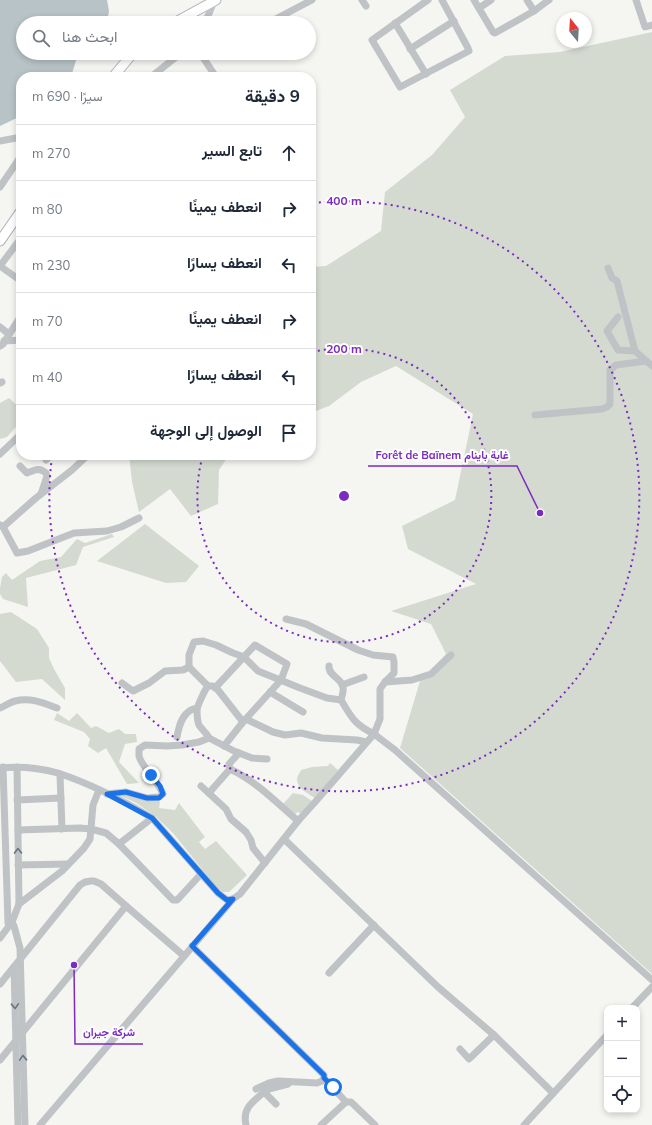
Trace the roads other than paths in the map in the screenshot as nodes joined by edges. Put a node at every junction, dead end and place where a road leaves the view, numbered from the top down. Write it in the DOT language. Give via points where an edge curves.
graph roads {
  1 [pos="215,0"];
  2 [pos="312,0"];
  3 [pos="442,0"];
  4 [pos="474,0"];
  5 [pos="491,0"];
  6 [pos="527,0"];
  7 [pos="549,0"];
  8 [pos="636,0"];
  9 [pos="423,1"];
  10 [pos="202,3"];
  11 [pos="479,8"];
  12 [pos="534,10"];
  13 [pos="184,16"];
  14 [pos="208,16"];
  15 [pos="281,16"];
  16 [pos="454,21"];
  17 [pos="395,23"];
  18 [pos="652,26"];
  19 [pos="410,49"];
  20 [pos="127,60"];
  21 [pos="172,60"];
  22 [pos="205,60"];
  23 [pos="117,72"];
  24 [pos="157,72"];
  25 [pos="213,72"];
  26 [pos="426,74"];
  27 [pos="16,138"];
  28 [pos="0,141"];
  29 [pos="16,163"];
  30 [pos="0,187"];
  31 [pos="16,218"];
  32 [pos="0,242"];
  33 [pos="16,245"];
  34 [pos="0,266"];
  35 [pos="608,268"];
  36 [pos="16,278"];
  37 [pos="618,317"];
  38 [pos="16,324"];
  39 [pos="0,327"];
  40 [pos="9,334"];
  41 [pos="16,341"];
  42 [pos="2,344"];
  43 [pos="635,352"];
  44 [pos="646,361"];
  45 [pos="652,366"];
  46 [pos="535,415"];
  47 [pos="16,439"];
  48 [pos="0,454"];
  49 [pos="83,460"];
  50 [pos="20,466"];
  51 [pos="40,494"];
  52 [pos="139,518"];
  53 [pos="1,526"];
  54 [pos="286,619"];
  55 [pos="451,654"];
  56 [pos="244,657"];
  57 [pos="189,666"];
  58 [pos="329,666"];
  59 [pos="364,676"];
  60 [pos="281,680"];
  61 [pos="385,682"];
  62 [pos="122,684"];
  63 [pos="342,685"];
  64 [pos="212,687"];
  65 [pos="270,692"];
  66 [pos="341,700"];
  67 [pos="0,708"];
  68 [pos="57,708"];
  69 [pos="197,708"];
  70 [pos="303,712"];
  71 [pos="244,721"];
  72 [pos="374,734"];
  73 [pos="177,737"];
  74 [pos="209,738"];
  75 [pos="366,742"];
  76 [pos="224,746"];
  77 [pos="239,753"];
  78 [pos="267,759"];
  79 [pos="2,767"];
  80 [pos="17,767"];
  81 [pos="230,769"];
  82 [pos="60,774"];
  83 [pos="201,786"];
  84 [pos="99,790"];
  85 [pos="209,793"];
  86 [pos="107,794"];
  87 [pos="61,798"];
  88 [pos="2,800"];
  89 [pos="17,800"];
  90 [pos="152,818"];
  91 [pos="298,821"];
  92 [pos="2,828"];
  93 [pos="91,828"];
  94 [pos="62,829"];
  95 [pos="18,830"];
  96 [pos="284,839"];
  97 [pos="119,844"];
  98 [pos="3,861"];
  99 [pos="265,862"];
  100 [pos="68,864"];
  101 [pos="18,865"];
  102 [pos="201,874"];
  103 [pos="3,891"];
  104 [pos="233,899"];
  105 [pos="19,904"];
  106 [pos="126,906"];
  107 [pos="6,923"];
  108 [pos="374,924"];
  109 [pos="0,938"];
  110 [pos="192,946"];
  111 [pos="184,956"];
  112 [pos="20,960"];
  113 [pos="14,967"];
  114 [pos="329,973"];
  115 [pos="652,980"];
  116 [pos="0,984"];
  117 [pos="652,987"];
  118 [pos="635,1005"];
  119 [pos="19,1034"];
  120 [pos="494,1035"];
  121 [pos="604,1038"];
  122 [pos="460,1049"];
  123 [pos="0,1060"];
  124 [pos="17,1072"];
  125 [pos="24,1076"];
  126 [pos="324,1078"];
  127 [pos="291,1082"];
  128 [pos="256,1089"];
  129 [pos="264,1092"];
  130 [pos="553,1093"];
  131 [pos="346,1102"];
  132 [pos="276,1104"];
  133 [pos="18,1125"];
  134 [pos="25,1125"];
  135 [pos="40,1125"];
  136 [pos="246,1125"];
  137 [pos="321,1125"];
  138 [pos="375,1125"];
  139 [pos="524,1125"];
  1 -- 10 [label="main road"];
  1 -- 14 [label="street"];
  2 -- 15 [label="street"];
  3 -- 16 [label="street"];
  4 -- 11 [label="street"];
  5 -- 11 [label="street"];
  6 -- 12 [label="street"];
  7 -- 12 [label="street"];
  8 -- 18 [label="street" via="645,26"];
  9 -- 17 [label="street"];
  10 -- 13 [label="main road"];
  11 -- 12 [label="street" via="495,33"];
  16 -- 19 [label="street"];
  16 -- 26 [label="street" via="468,51"];
  17 -- 19 [label="street"];
  17 -- 26 [label="street" via="372,38 372,41 399,87"];
  19 -- 26 [label="street"];
  20 -- 23 [label="main road"];
  21 -- 24 [label="street"];
  22 -- 25 [label="street"];
  27 -- 28 [label="street"];
  29 -- 30 [label="street"];
  31 -- 32 [label="main road"];
  33 -- 34 [label="street"];
  34 -- 36 [label="street"];
  35 -- 43 [label="street" via="612,278 617,281"];
  37 -- 43 [label="street" via="607,331 618,350"];
  38 -- 40 [label="street"];
  39 -- 40 [label="street"];
  40 -- 42 [label="street"];
  41 -- 42 [label="street"];
  43 -- 44 [label="street"];
  44 -- 45 [label="street"];
  44 -- 46 [label="street" via="616,365 610,370 610,404 607,407"];
  47 -- 48 [label="street"];
  49 -- 51 [label="street"];
  50 -- 51 [label="street" via="27,473 39,470 46,473"];
  51 -- 53 [label="street"];
  52 -- 53 [label="street" via="121,527 107,531 74,533 17,553"];
  54 -- 61 [label="street" via="306,624 373,656 393,657 394,673"];
  55 -- 61 [label="street" via="431,674 412,680"];
  56 -- 57 [label="street" via="203,641 194,642 189,654"];
  56 -- 60 [label="street" via="258,671"];
  56 -- 60 [label="street" via="255,645 287,664"];
  56 -- 64 [label="street"];
  57 -- 62 [label="street" via="183,670 165,671 138,689 133,690"];
  57 -- 64 [label="street"];
  58 -- 63 [label="street" via="331,673"];
  59 -- 63 [label="street"];
  60 -- 65 [label="street"];
  60 -- 66 [label="street" via="326,698"];
  61 -- 72 [label="street" via="380,689 380,719"];
  63 -- 66 [label="street"];
  64 -- 69 [label="street" via="206,689"];
  64 -- 71 [label="street" via="218,690"];
  65 -- 70 [label="street"];
  65 -- 71 [label="street"];
  66 -- 72 [label="street" via="354,721"];
  67 -- 68 [label="street" via="24,700 39,701"];
  69 -- 73 [label="street" via="185,714 179,725"];
  69 -- 74 [label="street" via="200,727"];
  71 -- 75 [label="street" via="285,735 301,733 322,738"];
  71 -- 76 [label="street"];
  72 -- 75 [label="street"];
  72 -- 115 [label="street"];
  74 -- 76 [label="street"];
  74 -- 86 [label="street" via="199,742 167,746 145,745 139,749 142,763 160,786 163,794 159,798 147,798 126,792"];
  75 -- 91 [label="street"];
  76 -- 77 [label="street"];
  77 -- 78 [label="street" via="252,758"];
  77 -- 81 [label="street" via="229,764"];
  79 -- 80 [label="street"];
  79 -- 88 [label="street"];
  80 -- 82 [label="street"];
  80 -- 89 [label="street"];
  81 -- 85 [label="street"];
  81 -- 91 [label="street" via="242,774"];
  82 -- 84 [label="street"];
  82 -- 87 [label="street"];
  83 -- 85 [label="street"];
  84 -- 86 [label="street"];
  84 -- 93 [label="street" via="93,805"];
  85 -- 99 [label="street" via="246,832 253,848"];
  86 -- 90 [label="street"];
  87 -- 89 [label="street"];
  87 -- 94 [label="street"];
  88 -- 92 [label="street"];
  89 -- 95 [label="street"];
  90 -- 97 [label="street"];
  90 -- 102 [label="street"];
  91 -- 96 [label="street"];
  92 -- 98 [label="street"];
  93 -- 94 [label="street"];
  93 -- 97 [label="street" via="106,833"];
  93 -- 100 [label="street" via="90,839"];
  94 -- 95 [label="street"];
  101 -- 95 [label="street, one-way"];
  96 -- 99 [label="street"];
  96 -- 108 [label="street"];
  97 -- 102 [label="street" via="173,900 179,898"];
  98 -- 103 [label="street"];
  99 -- 104 [label="street" via="240,894"];
  100 -- 101 [label="street"];
  100 -- 105 [label="street"];
  101 -- 105 [label="street"];
  102 -- 104 [label="street" via="218,893 227,900"];
  103 -- 107 [label="street"];
  104 -- 110 [label="street"];
  105 -- 107 [label="street"];
  106 -- 111 [label="street"];
  106 -- 112 [label="street" via="101,884 94,881 85,882"];
  106 -- 119 [label="street"];
  107 -- 109 [label="street"];
  107 -- 112 [label="street" via="14,926 20,948"];
  108 -- 114 [label="street"];
  108 -- 120 [label="street" via="438,987"];
  110 -- 111 [label="street"];
  110 -- 126 [label="street" via="324,1075"];
  111 -- 135 [label="street"];
  112 -- 113 [label="street"];
  112 -- 119 [label="street"];
  113 -- 116 [label="street"];
  113 -- 119 [label="street, one-way"];
  117 -- 118 [label="street"];
  119 -- 123 [label="street"];
  119 -- 124 [label="street"];
  125 -- 119 [label="street, one-way"];
  120 -- 122 [label="street" via="469,1059"];
  120 -- 130 [label="street"];
  121 -- 130 [label="street"];
  124 -- 125 [label="street"];
  124 -- 133 [label="street"];
  125 -- 134 [label="street"];
  126 -- 127 [label="street" via="317,1083"];
  126 -- 131 [label="street"];
  127 -- 128 [label="street" via="278,1081"];
  127 -- 129 [label="street"];
  129 -- 132 [label="street"];
  129 -- 136 [label="street" via="247,1107"];
  130 -- 139 [label="street"];
  131 -- 137 [label="street"];
  131 -- 138 [label="street" via="351,1102"];
}
